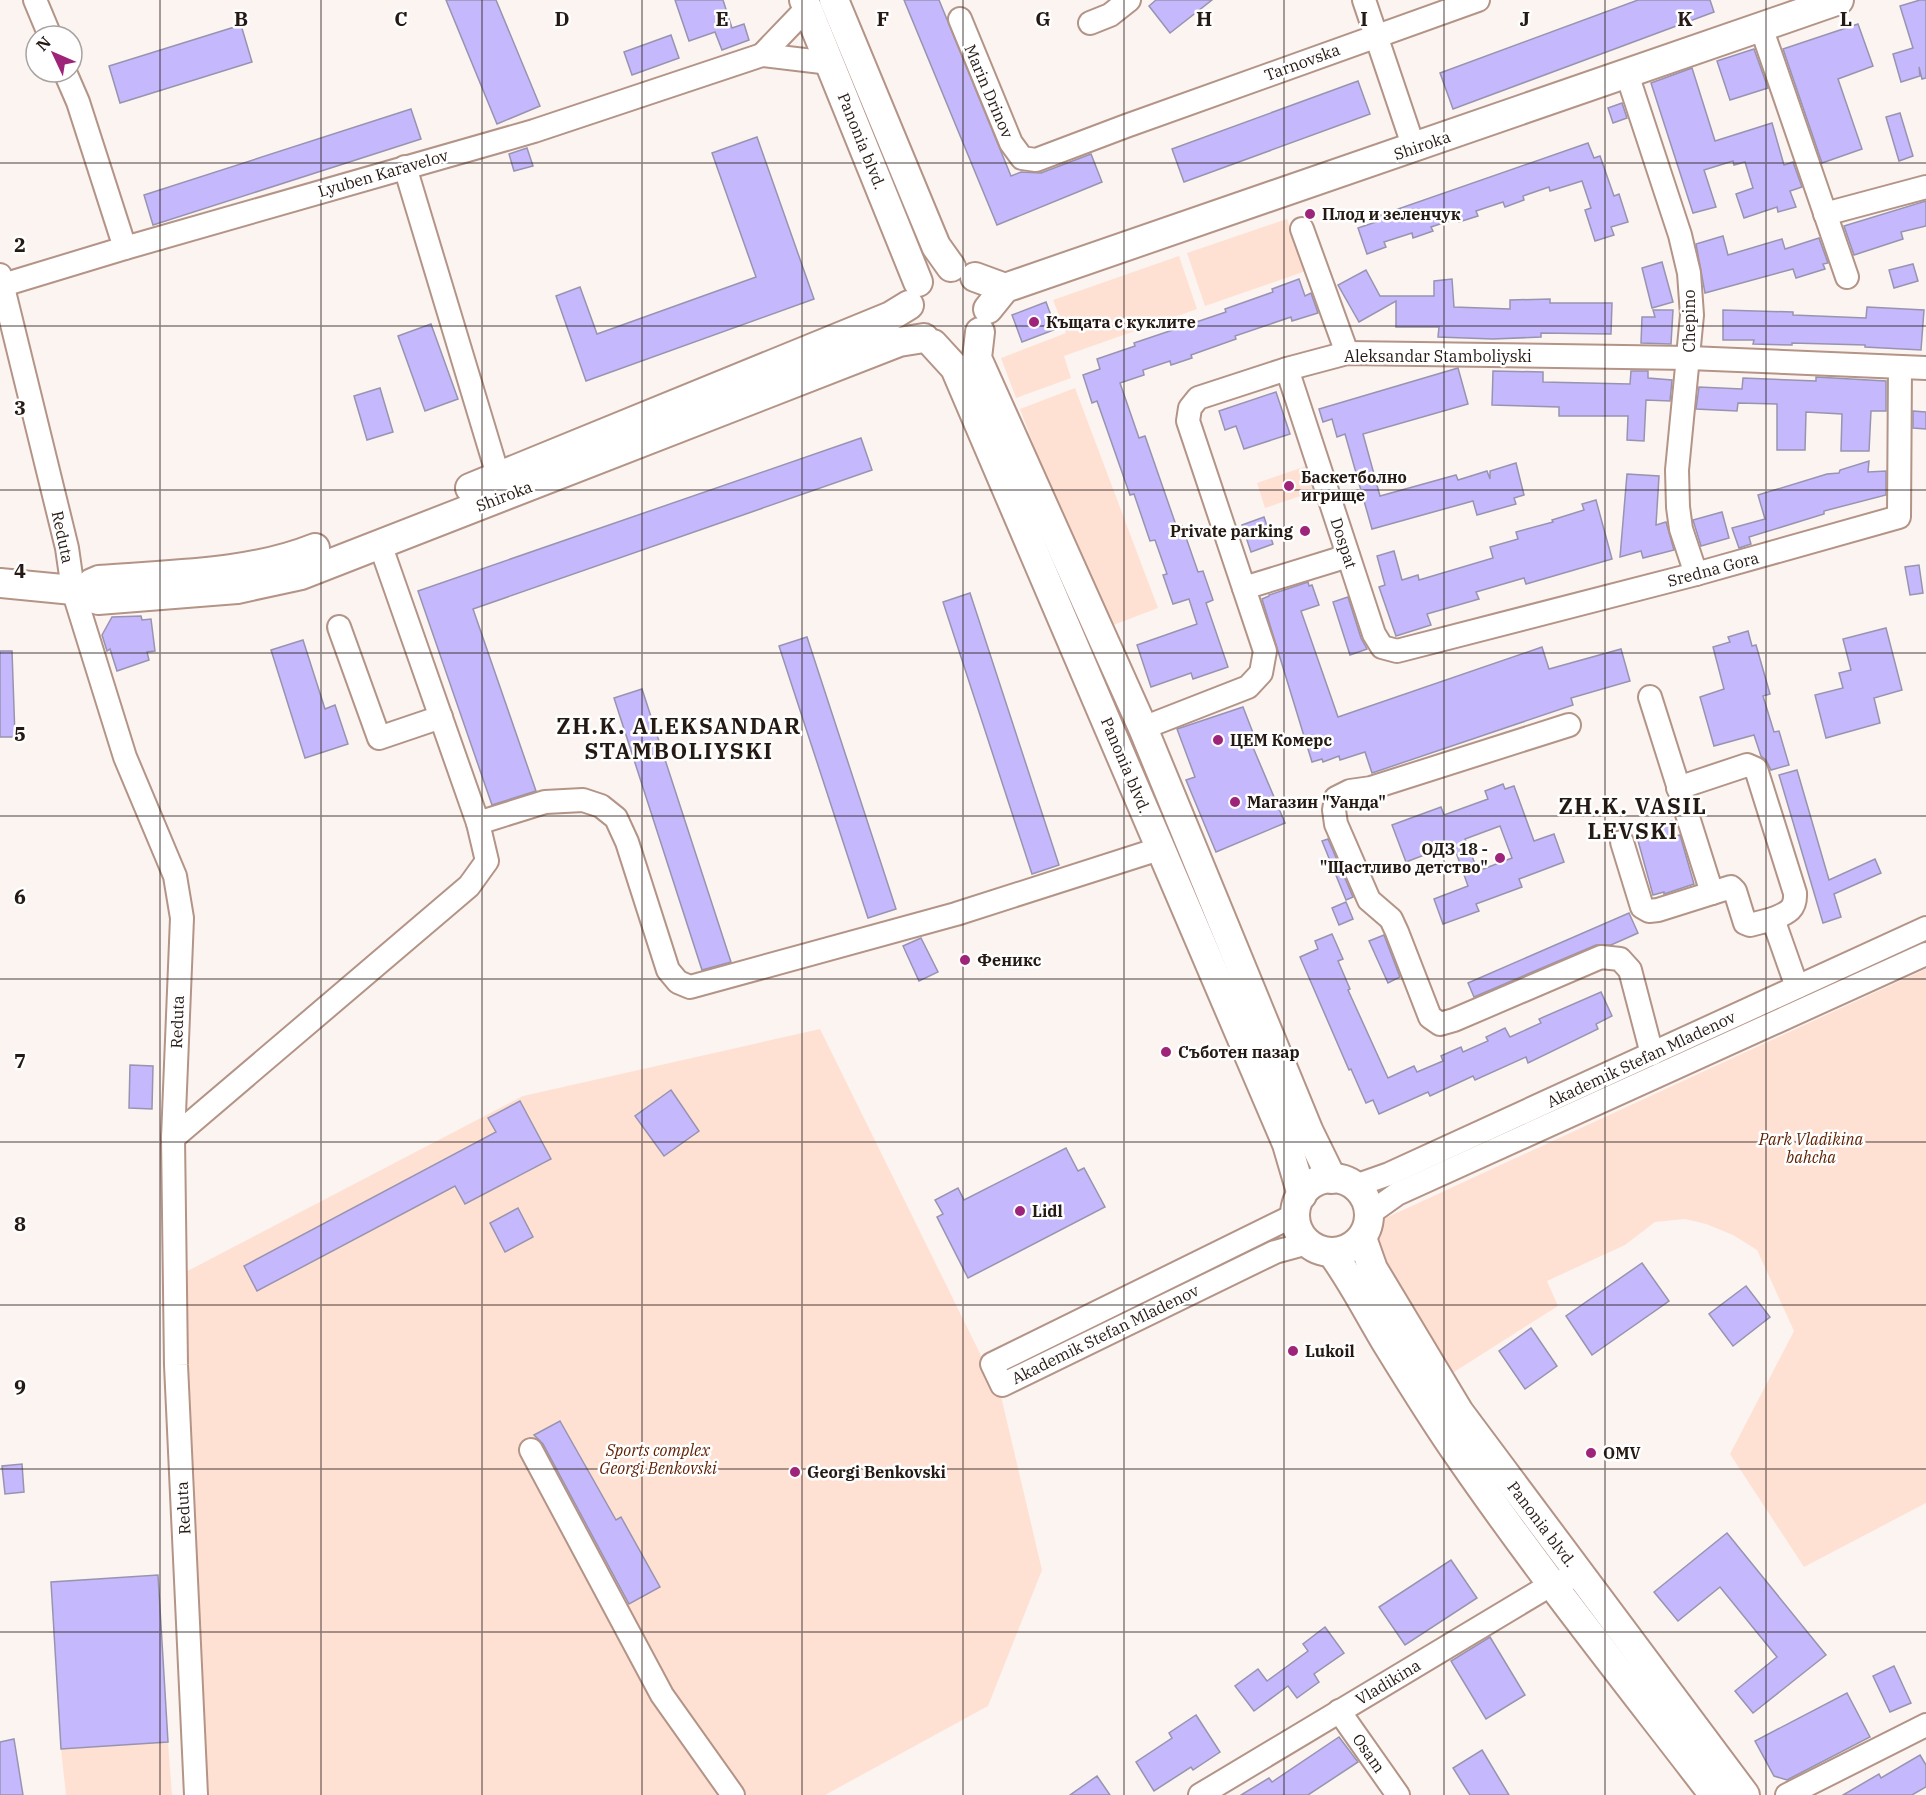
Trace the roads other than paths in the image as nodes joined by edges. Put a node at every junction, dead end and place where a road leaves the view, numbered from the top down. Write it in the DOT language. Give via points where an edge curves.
graph roads {
  1 [pos="35,0"];
  2 [pos="834,0"];
  3 [pos="1129,0"];
  4 [pos="1364,0"];
  5 [pos="1478,0"];
  6 [pos="1839,0"];
  7 [pos="805,4"];
  8 [pos="960,19"];
  9 [pos="1090,23"];
  10 [pos="45,24"];
  11 [pos="1761,27"];
  12 [pos="1377,35"];
  13 [pos="762,55"];
  14 [pos="830,63"];
  15 [pos="1627,74"];
  16 [pos="70,84"];
  17 [pos="1126,126"];
  18 [pos="1414,148"];
  19 [pos="405,167"];
  20 [pos="1926,187"];
  21 [pos="1825,214"];
  22 [pos="1302,229"];
  23 [pos="125,248"];
  24 [pos="963,272"];
  25 [pos="1846,277"];
  26 [pos="1,280"];
  27 [pos="913,293"];
  28 [pos="991,309"];
  29 [pos="929,341"];
  30 [pos="1347,353"];
  31 [pos="1689,358"];
  32 [pos="1900,367"];
  33 [pos="1926,368"];
  34 [pos="1287,369"];
  35 [pos="501,487"];
  36 [pos="380,544"];
  37 [pos="1348,556"];
  38 [pos="1696,574"];
  39 [pos="0,583"];
  40 [pos="1244,588"];
  41 [pos="73,590"];
  42 [pos="339,627"];
  43 [pos="1382,647"];
  44 [pos="1650,697"];
  45 [pos="441,717"];
  46 [pos="1569,725"];
  47 [pos="1143,728"];
  48 [pos="1678,788"];
  49 [pos="478,823"];
  50 [pos="1622,842"];
  51 [pos="1162,848"];
  52 [pos="1712,893"];
  53 [pos="1773,919"];
  54 [pos="1926,928"];
  55 [pos="1926,954"];
  56 [pos="1797,987"];
  57 [pos="1652,1054"];
  58 [pos="174,1138"];
  59 [pos="1343,1182"];
  60 [pos="1298,1205"];
  61 [pos="1366,1226"];
  62 [pos="1320,1248"];
  63 [pos="531,1450"];
  64 [pos="1580,1574"];
  65 [pos="1552,1584"];
  66 [pos="1339,1711"];
  67 [pos="1926,1725"];
  68 [pos="196,1795"];
  69 [pos="733,1795"];
  70 [pos="1200,1795"];
  71 [pos="1398,1795"];
  72 [pos="1714,1795"];
  73 [pos="1745,1795"];
  74 [pos="1787,1795"];
  1 -- 10 [label="street"];
  2 -- 24 [label="main road, Panonia blvd." via="936,246"];
  3 -- 9 [label="street" via="1110,15"];
  4 -- 12 [label="street"];
  5 -- 12 [label="street, Tarnovska"];
  6 -- 11 [label="main road, Shiroka"];
  7 -- 13 [label="street, Lyuben Karavelov"];
  7 -- 14 [label="main road, Panonia blvd."];
  8 -- 17 [label="street, Marin Drinov" via="1011,143 1022,158 1036,160"];
  11 -- 15 [label="main road, Shiroka"];
  11 -- 21 [label="street"];
  12 -- 17 [label="street, Tarnovska"];
  12 -- 18 [label="street"];
  13 -- 14 [label="street, Lyuben Karavelov"];
  13 -- 19 [label="street, Lyuben Karavelov" via="534,131"];
  14 -- 27 [label="main road, Panonia blvd."];
  15 -- 18 [label="main road, Shiroka"];
  15 -- 31 [label="street, Chepino" via="1689,273"];
  16 -- 23 [label="street"];
  18 -- 28 [label="main road, Shiroka"];
  19 -- 23 [label="street, Lyuben Karavelov"];
  19 -- 35 [label="street"];
  20 -- 21 [label="street"];
  21 -- 25 [label="street"];
  22 -- 30 [label="street"];
  23 -- 26 [label="street, Lyuben Karavelov"];
  24 -- 27 [label="main road" via="933,270"];
  24 -- 28 [label="main road"];
  26 -- 41 [label="street, Reduta" via="67,548"];
  27 -- 29 [label="main road, Panonia blvd." via="912,324"];
  27 -- 35 [label="main road, Shiroka" via="891,316"];
  28 -- 29 [label="main road" via="963,344 943,346"];
  28 -- 47 [label="main road, Panonia blvd." via="977,358"];
  29 -- 35 [label="main road, Shiroka" via="899,342"];
  29 -- 51 [label="main road, Panonia blvd." via="955,368"];
  30 -- 31 [label="street, Aleksandar Stamboliyski"];
  30 -- 34 [label="street, Aleksandar Stamboliyski"];
  31 -- 32 [label="street, Aleksandar Stamboliyski"];
  31 -- 38 [label="street, Chepino" via="1677,470 1678,507"];
  32 -- 33 [label="street, Aleksandar Stamboliyski"];
  32 -- 38 [label="street, Sredna Gora" via="1899,517"];
  34 -- 37 [label="street, Dospat"];
  34 -- 40 [label="street, Aleksandar Stamboliyski" via="1198,398 1190,408 1188,421"];
  35 -- 36 [label="main road, Shiroka"];
  35 -- 41 [label="main road, Shiroka" via="297,555 231,569 99,580"];
  36 -- 41 [label="main road, Shiroka" via="301,574 237,589 98,600"];
  36 -- 45 [label="street"];
  37 -- 40 [label="street"];
  37 -- 43 [label="street, Dospat"];
  38 -- 43 [label="street, Sredna Gora" via="1397,651"];
  39 -- 41 [label="main road, Shiroka"];
  40 -- 47 [label="street, Aleksandar Stamboliyski" via="1265,651 1261,673 1239,692"];
  41 -- 58 [label="street, Reduta" via="125,757 175,876 182,918"];
  42 -- 45 [label="street" via="379,738"];
  44 -- 48 [label="street"];
  45 -- 49 [label="street"];
  46 -- 57 [label="street" via="1371,788 1350,791 1336,798 1336,824 1369,900 1391,919 1430,1017 1440,1024 1454,1020 1601,957 1620,959 1630,970"];
  47 -- 59 [label="main road, Panonia blvd." via="1309,1132"];
  48 -- 52 [label="street"];
  48 -- 53 [label="street" via="1747,765 1756,769 1795,893 1796,903 1790,912"];
  49 -- 51 [label="street" via="545,802 583,800 601,806 616,818 627,842 668,970 678,982 690,987 956,914"];
  49 -- 58 [label="street" via="487,861 470,886"];
  50 -- 52 [label="street" via="1642,907 1649,911"];
  51 -- 60 [label="main road, Panonia blvd." via="1287,1144"];
  52 -- 53 [label="street" via="1731,887 1745,923"];
  53 -- 56 [label="street"];
  54 -- 56 [label="street, Akademik Stefan Mladenov"];
  55 -- 61 [label="street, Akademik Stefan Mladenov" via="1397,1194"];
  56 -- 57 [label="street, Akademik Stefan Mladenov"];
  57 -- 59 [label="street, Akademik Stefan Mladenov" via="1389,1174"];
  58 -- 68 [label="street, Reduta" via="176,1365"];
  59 -- 60 [label="main road" via="1315,1183"];
  59 -- 61 [label="main road, Panonia blvd." via="1365,1198"];
  60 -- 62 [label="main road, Panonia blvd." via="1300,1232"];
  60 -- 62 [label="street, Akademik Stefan Mladenov" via="992,1364 1002,1385 1275,1252"];
  61 -- 62 [label="main road" via="1346,1250"];
  61 -- 64 [label="main road, Panonia blvd." via="1373,1269 1459,1412"];
  62 -- 65 [label="main road, Panonia blvd." via="1351,1279 1428,1411"];
  63 -- 69 [label="street" via="662,1695"];
  64 -- 65 [label="street, Vladikina"];
  64 -- 73 [label="main road, Panonia blvd."];
  65 -- 66 [label="street, Vladikina"];
  65 -- 72 [label="main road, Panonia blvd."];
  66 -- 70 [label="street, Vladikina"];
  66 -- 71 [label="street, Osam"];
  67 -- 74 [label="street"];
}
